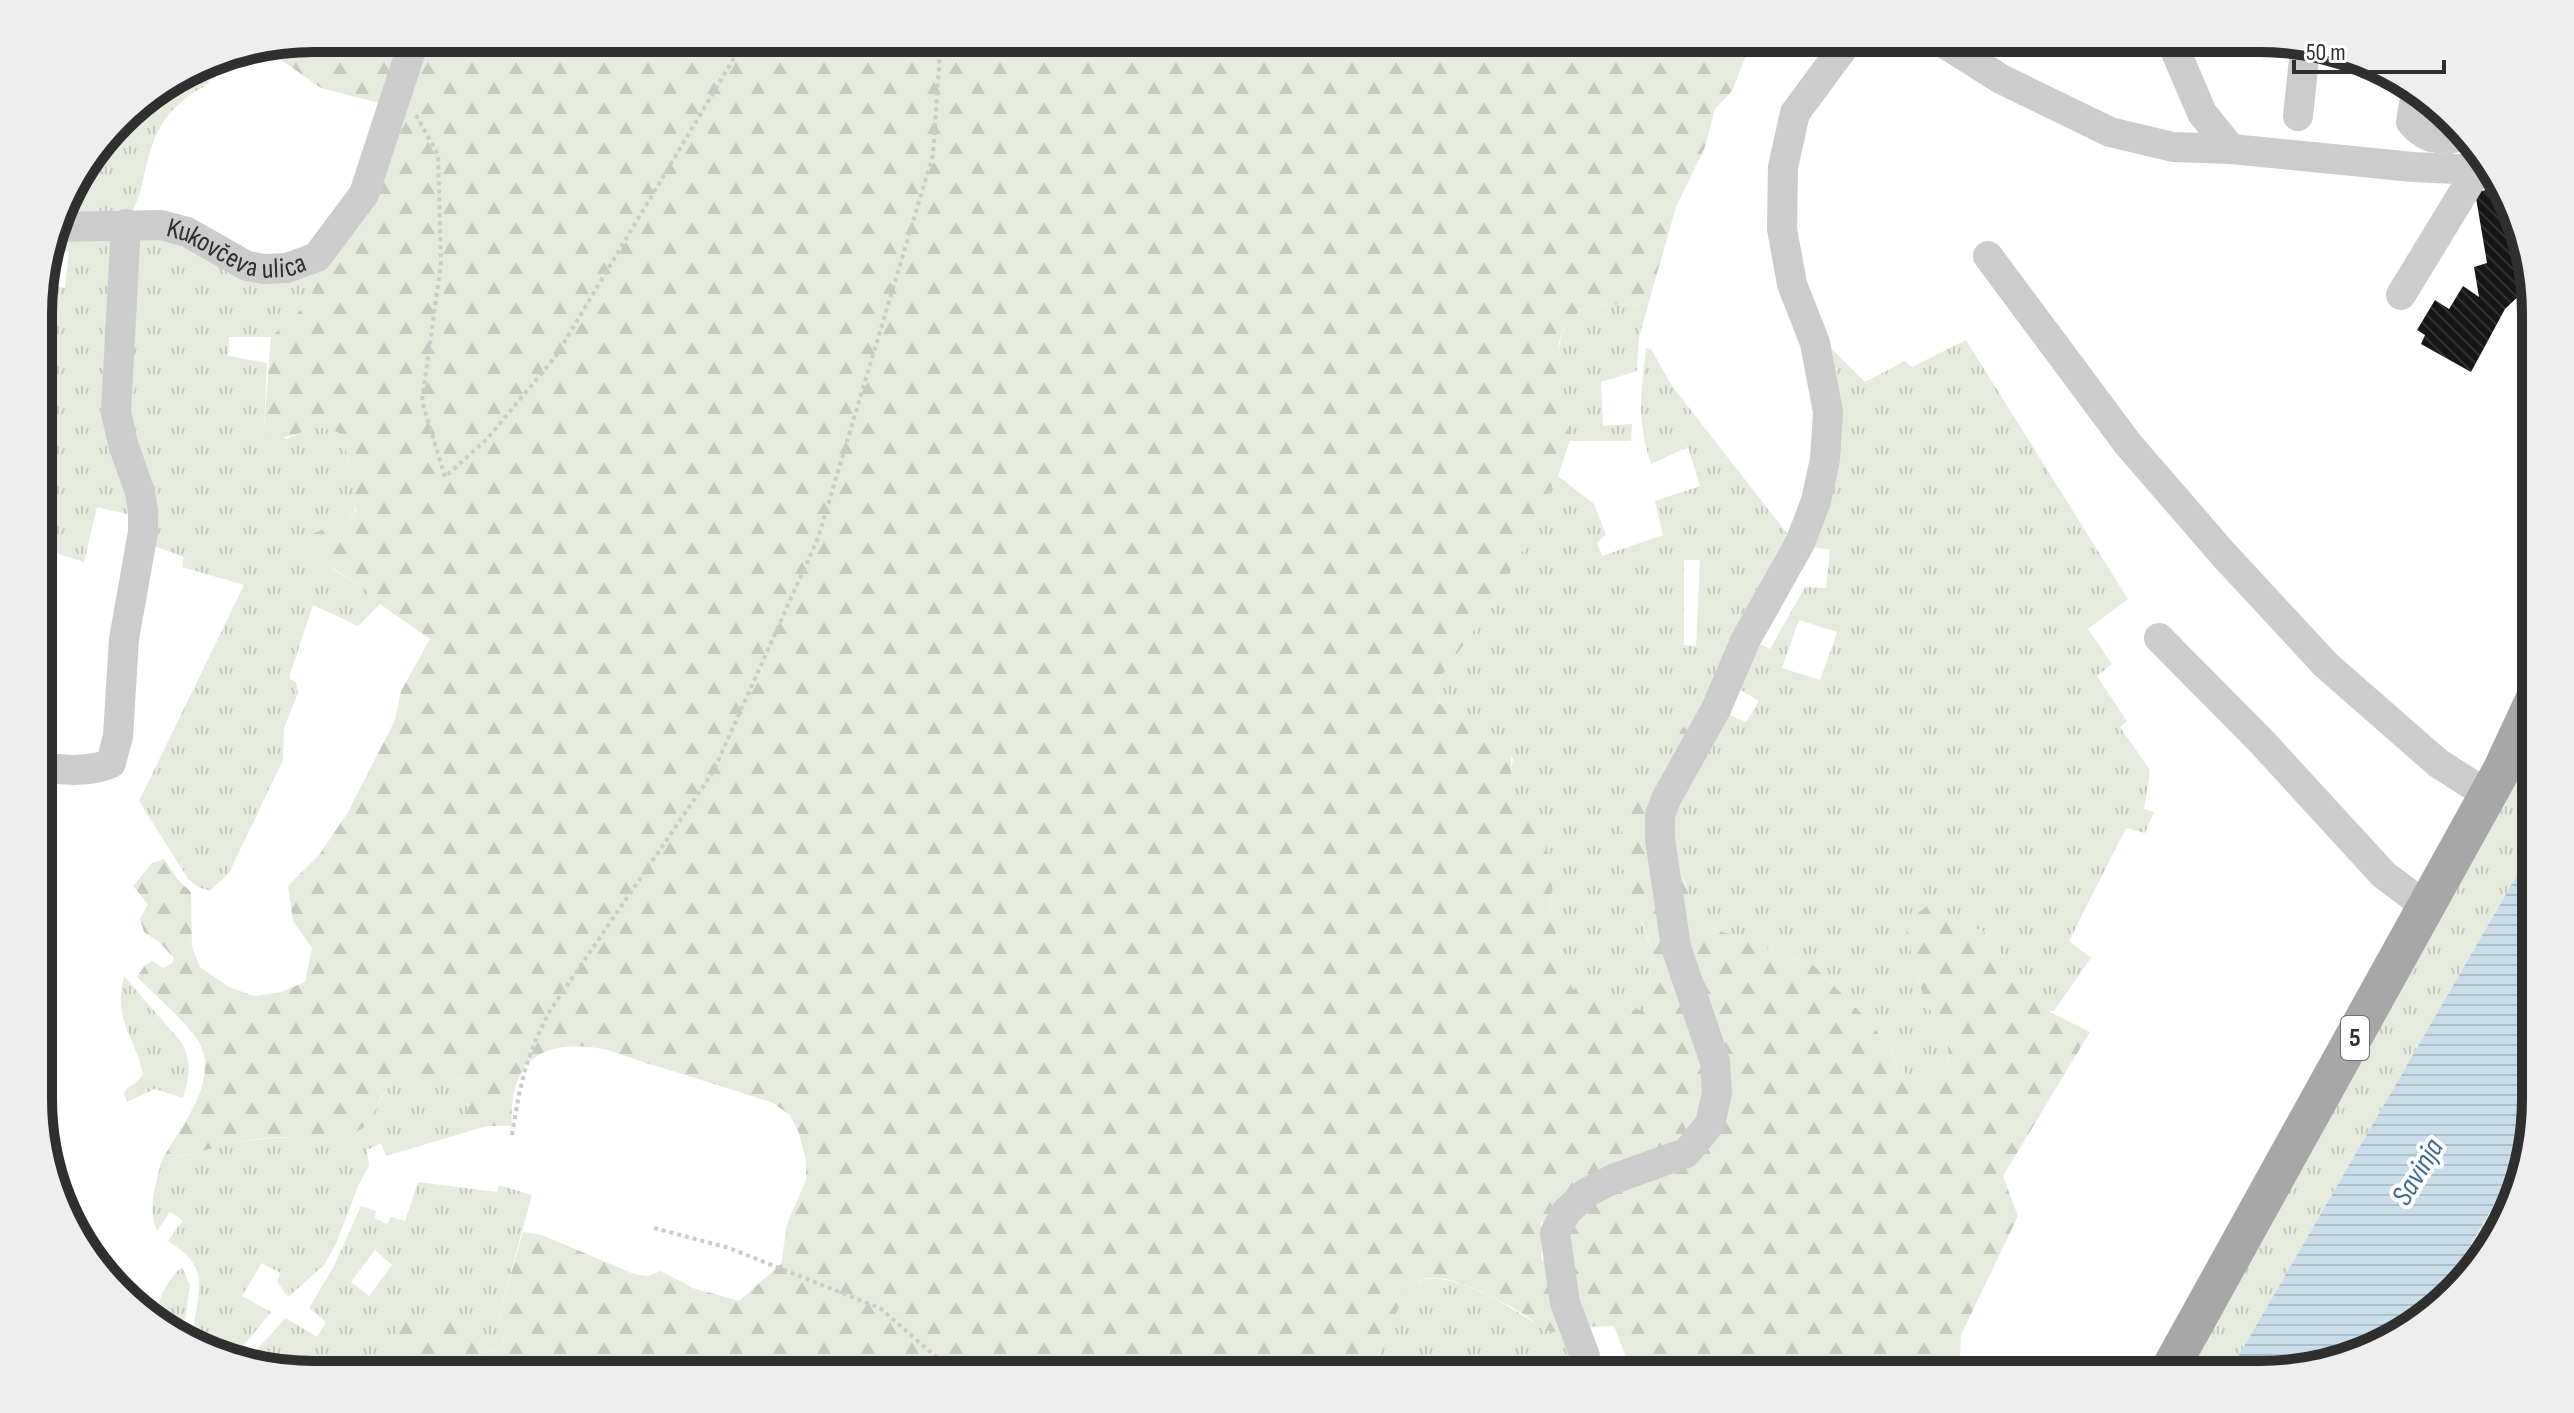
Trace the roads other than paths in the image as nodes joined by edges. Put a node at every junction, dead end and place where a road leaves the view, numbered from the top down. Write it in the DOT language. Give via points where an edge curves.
graph roads {
  1 [pos="411,52"];
  2 [pos="1840,52"];
  3 [pos="1958,52"];
  4 [pos="2176,52"];
  5 [pos="2304,56"];
  6 [pos="2415,103"];
  7 [pos="2298,116"];
  8 [pos="2463,148"];
  9 [pos="2231,149"];
  10 [pos="2466,152"];
  11 [pos="2469,155"];
  12 [pos="126,224"];
  13 [pos="68,226"];
  14 [pos="1988,256"];
  15 [pos="2401,295"];
  16 [pos="2159,638"];
  17 [pos="2521,727"];
  18 [pos="52,767"];
  19 [pos="2488,795"];
  20 [pos="2427,907"];
  21 [pos="1585,1360"];
  22 [pos="2175,1360"];
  1 -- 12 [label="street, Kukovčeva ulica" via="364,194 317,257 287,268 256,268 187,232"];
  2 -- 21 [label="street" via="1795,113 1783,167 1782,229 1792,284 1815,343 1828,412 1816,501 1800,543 1746,639 1660,815 1676,947 1715,1062 1717,1093 1710,1124 1686,1153 1586,1193 1566,1212 1555,1233 1565,1303"];
  3 -- 9 [label="street" via="2110,132 2173,147"];
  4 -- 9 [label="street" via="2202,113"];
  5 -- 7 [label="street"];
  6 -- 8 [label="street" via="2411,122 2418,132"];
  9 -- 10 [label="street" via="2413,167"];
  11 -- 15 [label="street"];
  12 -- 13 [label="street, Kukovčeva ulica"];
  12 -- 18 [label="street" via="116,412 140,492 143,532 124,639 118,736 111,763 97,769"];
  14 -- 19 [label="street" via="2128,444 2255,588 2337,675 2438,763"];
  16 -- 20 [label="street" via="2384,875"];
  17 -- 19 [label="main road, 5"];
  19 -- 20 [label="main road, 5"];
  20 -- 22 [label="main road, 5"];
}
